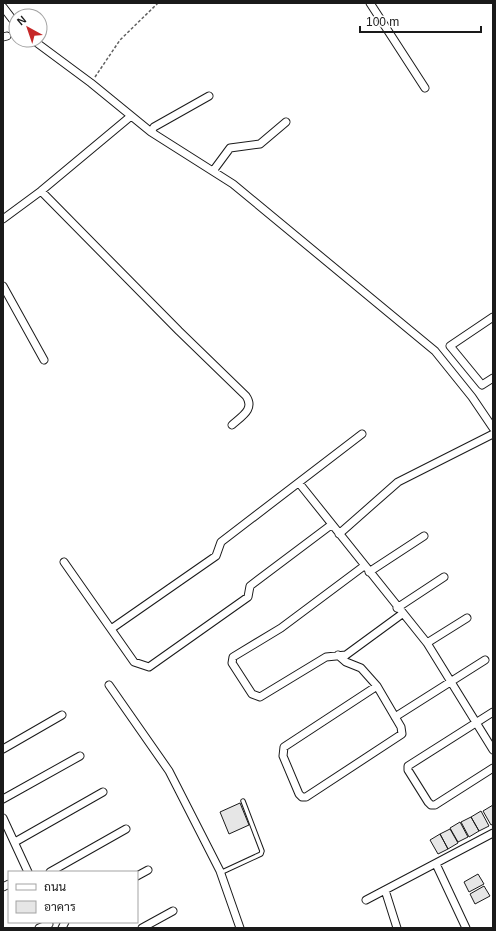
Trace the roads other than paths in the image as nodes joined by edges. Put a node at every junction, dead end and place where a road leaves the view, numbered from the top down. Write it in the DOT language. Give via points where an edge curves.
graph roads {
  1 [pos="370,3"];
  2 [pos="44,48"];
  3 [pos="426,88"];
  4 [pos="209,96"];
  5 [pos="131,116"];
  6 [pos="286,122"];
  7 [pos="151,132"];
  8 [pos="213,171"];
  9 [pos="41,191"];
  10 [pos="3,220"];
  11 [pos="3,286"];
  12 [pos="493,317"];
  13 [pos="44,360"];
  14 [pos="467,366"];
  15 [pos="455,375"];
  16 [pos="493,378"];
  17 [pos="232,425"];
  18 [pos="493,428"];
  19 [pos="362,434"];
  20 [pos="493,434"];
  21 [pos="299,483"];
  22 [pos="331,525"];
  23 [pos="339,534"];
  24 [pos="424,536"];
  25 [pos="64,562"];
  26 [pos="366,569"];
  27 [pos="444,577"];
  28 [pos="400,611"];
  29 [pos="467,618"];
  30 [pos="111,629"];
  31 [pos="427,643"];
  32 [pos="338,655"];
  33 [pos="485,660"];
  34 [pos="452,681"];
  35 [pos="109,685"];
  36 [pos="377,686"];
  37 [pos="493,712"];
  38 [pos="62,715"];
  39 [pos="395,717"];
  40 [pos="476,722"];
  41 [pos="3,749"];
  42 [pos="493,750"];
  43 [pos="80,756"];
  44 [pos="493,768"];
  45 [pos="103,792"];
  46 [pos="3,799"];
  47 [pos="243,801"];
  48 [pos="3,818"];
  49 [pos="126,829"];
  50 [pos="10,833"];
  51 [pos="493,833"];
  52 [pos="3,836"];
  53 [pos="15,842"];
  54 [pos="436,864"];
  55 [pos="148,870"];
  56 [pos="28,871"];
  57 [pos="52,871"];
  58 [pos="220,874"];
  59 [pos="138,875"];
  60 [pos="385,890"];
  61 [pos="366,900"];
  62 [pos="173,911"];
  63 [pos="50,924"];
  64 [pos="39,928"];
  65 [pos="142,928"];
  66 [pos="240,928"];
  67 [pos="397,928"];
  68 [pos="466,928"];
  1 -- 3 [label="street"];
  2 -- 5 [label="street"];
  4 -- 7 [label="street" via="154,127"];
  5 -- 7 [label="street"];
  5 -- 9 [label="street"];
  6 -- 8 [label="street" via="260,144 230,148"];
  7 -- 8 [label="street"];
  8 -- 15 [label="street" via="435,351"];
  9 -- 10 [label="street"];
  9 -- 17 [label="street" via="246,396 250,404 249,409"];
  11 -- 13 [label="street"];
  12 -- 14 [label="street" via="450,346"];
  14 -- 15 [label="street"];
  14 -- 16 [label="street" via="482,385"];
  15 -- 18 [label="street"];
  19 -- 21 [label="street"];
  20 -- 23 [label="street" via="398,482"];
  21 -- 22 [label="street"];
  21 -- 30 [label="street" via="221,542 216,556"];
  22 -- 23 [label="street"];
  22 -- 30 [label="street" via="250,586 248,597 148,667 134,662"];
  23 -- 26 [label="street"];
  24 -- 26 [label="street"];
  25 -- 30 [label="street"];
  26 -- 28 [label="street"];
  26 -- 32 [label="street" via="231,660 252,694 260,697 326,657"];
  27 -- 28 [label="street"];
  28 -- 31 [label="street"];
  28 -- 32 [label="street" via="346,655"];
  29 -- 31 [label="street"];
  31 -- 34 [label="street"];
  32 -- 36 [label="street" via="346,662 361,668"];
  33 -- 34 [label="street"];
  34 -- 39 [label="street"];
  34 -- 40 [label="street"];
  35 -- 58 [label="street" via="169,771 196,821"];
  36 -- 39 [label="street"];
  36 -- 39 [label="street" via="284,747 284,756 299,794 306,797 398,737 402,730"];
  37 -- 40 [label="street"];
  38 -- 41 [label="street"];
  40 -- 42 [label="street"];
  40 -- 44 [label="street" via="411,762 408,770 428,802 435,805"];
  43 -- 46 [label="street"];
  45 -- 53 [label="street"];
  47 -- 58 [label="lane" via="262,851 261,854"];
  48 -- 50 [label="street"];
  49 -- 57 [label="street"];
  50 -- 52 [label="street"];
  50 -- 53 [label="street"];
  51 -- 54 [label="street"];
  53 -- 56 [label="street"];
  54 -- 60 [label="street"];
  54 -- 68 [label="street"];
  55 -- 59 [label="street"];
  58 -- 66 [label="street"];
  60 -- 61 [label="street"];
  60 -- 67 [label="street"];
  62 -- 65 [label="street"];
  63 -- 64 [label="street"];
}
